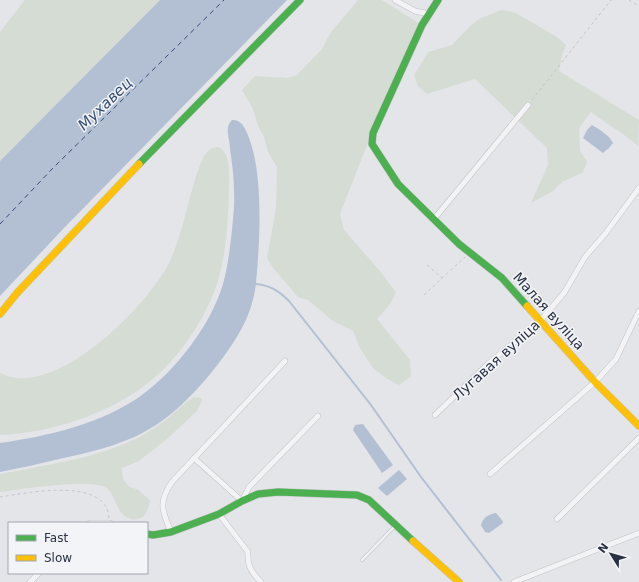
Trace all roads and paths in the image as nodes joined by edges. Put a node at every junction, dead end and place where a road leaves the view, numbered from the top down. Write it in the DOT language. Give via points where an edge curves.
graph roads {
  1 [pos="300,0"];
  2 [pos="395,0"];
  3 [pos="438,0"];
  4 [pos="611,0"];
  5 [pos="629,0"];
  6 [pos="639,6"];
  7 [pos="429,14"];
  8 [pos="528,105"];
  9 [pos="639,188"];
  10 [pos="434,219"];
  11 [pos="470,252"];
  12 [pos="427,265"];
  13 [pos="442,278"];
  14 [pos="424,295"];
  15 [pos="639,311"];
  16 [pos="0,314"];
  17 [pos="540,321"];
  18 [pos="285,361"];
  19 [pos="595,382"];
  20 [pos="435,415"];
  21 [pos="318,416"];
  22 [pos="639,426"];
  23 [pos="639,438"];
  24 [pos="194,458"];
  25 [pos="490,474"];
  26 [pos="0,497"];
  27 [pos="242,501"];
  28 [pos="220,514"];
  29 [pos="557,519"];
  30 [pos="109,522"];
  31 [pos="395,525"];
  32 [pos="171,532"];
  33 [pos="639,533"];
  34 [pos="148,534"];
  35 [pos="362,560"];
  36 [pos="38,574"];
  37 [pos="30,582"];
  38 [pos="261,582"];
  39 [pos="459,582"];
  40 [pos="514,582"];
  1 -- 16 [label="street" via="117,186"];
  2 -- 7 [label="street" via="415,11"];
  3 -- 7 [label="street, Малая вуліца"];
  4 -- 8 [label="path"];
  5 -- 6 [label="path"];
  7 -- 10 [label="street, Малая вуліца" via="373,133 372,144 398,184"];
  8 -- 10 [label="street"];
  9 -- 17 [label="street, Лугавая вуліца" via="585,257 564,293"];
  10 -- 11 [label="street, Малая вуліца"];
  11 -- 13 [label="path"];
  11 -- 17 [label="street, Малая вуліца" via="502,278"];
  12 -- 13 [label="path"];
  13 -- 14 [label="path"];
  15 -- 19 [label="street" via="616,359"];
  17 -- 19 [label="street, Малая вуліца"];
  17 -- 20 [label="street, Лугавая вуліца" via="488,364"];
  18 -- 24 [label="street"];
  19 -- 22 [label="street, Малая вуліца"];
  19 -- 25 [label="street"];
  21 -- 27 [label="street" via="248,487"];
  23 -- 29 [label="street"];
  24 -- 27 [label="street"];
  24 -- 32 [label="street" via="172,482 163,498 162,509"];
  26 -- 30 [label="path" via="78,491 91,495 105,505"];
  27 -- 28 [label="street"];
  27 -- 31 [label="street" via="258,494 278,492 357,495 369,500"];
  28 -- 32 [label="street"];
  28 -- 38 [label="street" via="248,552 247,560 251,571"];
  31 -- 35 [label="lane"];
  31 -- 39 [label="street"];
  32 -- 34 [label="street"];
  33 -- 40 [label="street"];
  36 -- 37 [label="street"];
}
